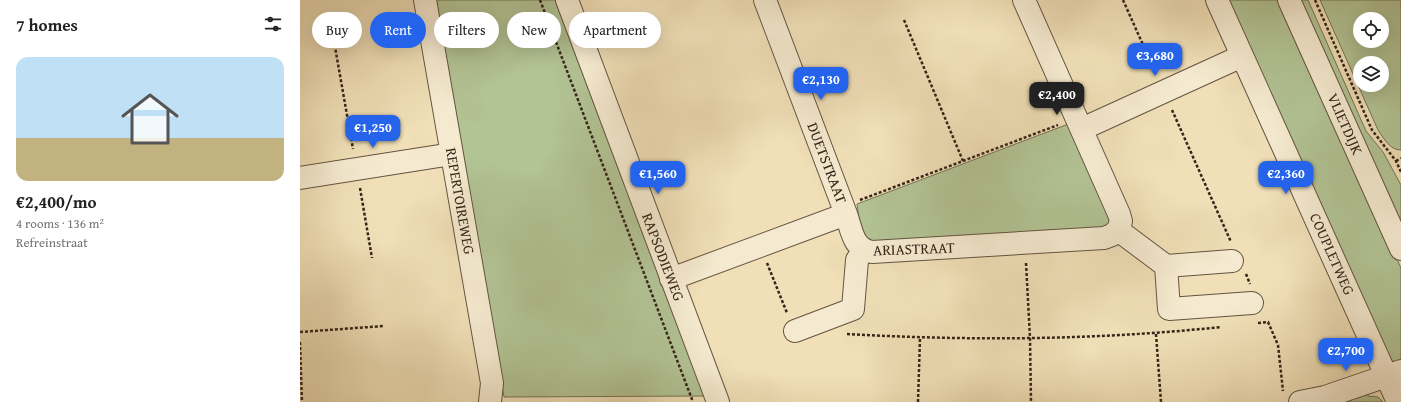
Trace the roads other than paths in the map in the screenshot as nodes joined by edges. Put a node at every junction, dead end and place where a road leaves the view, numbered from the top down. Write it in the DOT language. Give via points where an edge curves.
graph roads {
  1 [pos="425,0"];
  2 [pos="567,0"];
  3 [pos="765,0"];
  4 [pos="1024,0"];
  5 [pos="1217,0"];
  6 [pos="1289,0"];
  7 [pos="1242,56"];
  8 [pos="1079,123"];
  9 [pos="452,154"];
  10 [pos="300,178"];
  11 [pos="844,210"];
  12 [pos="1118,230"];
  13 [pos="1401,249"];
  14 [pos="863,251"];
  15 [pos="1236,258"];
  16 [pos="1166,266"];
  17 [pos="671,279"];
  18 [pos="1255,307"];
  19 [pos="794,332"];
  20 [pos="1394,374"];
  21 [pos="1292,398"];
  22 [pos="490,402"];
  23 [pos="718,402"];
  24 [pos="1398,402"];
  1 -- 9 [label="street, REPERTOIREWEG"];
  2 -- 17 [label="street, RAPSODIEWEG"];
  3 -- 11 [label="street, DUETSTRAAT"];
  4 -- 8 [label="street"];
  5 -- 7 [label="street, COUPLETWEG"];
  6 -- 13 [label="street, VLIETDIJK"];
  7 -- 8 [label="street" via="1164,92"];
  7 -- 20 [label="street, COUPLETWEG"];
  8 -- 12 [label="street" via="1119,214 1121,221"];
  9 -- 10 [label="street"];
  9 -- 22 [label="street, REPERTOIREWEG" via="492,383"];
  11 -- 14 [label="street, ARIASTRAAT" via="858,247"];
  11 -- 17 [label="street" via="760,246"];
  12 -- 14 [label="street, ARIASTRAAT" via="1104,238"];
  12 -- 16 [label="street"];
  14 -- 19 [label="street" via="857,260 853,309"];
  15 -- 16 [label="street"];
  16 -- 18 [label="street" via="1169,310"];
  17 -- 23 [label="street, RAPSODIEWEG"];
  20 -- 21 [label="street" via="1325,397"];
  20 -- 24 [label="street, COUPLETWEG"];
}
